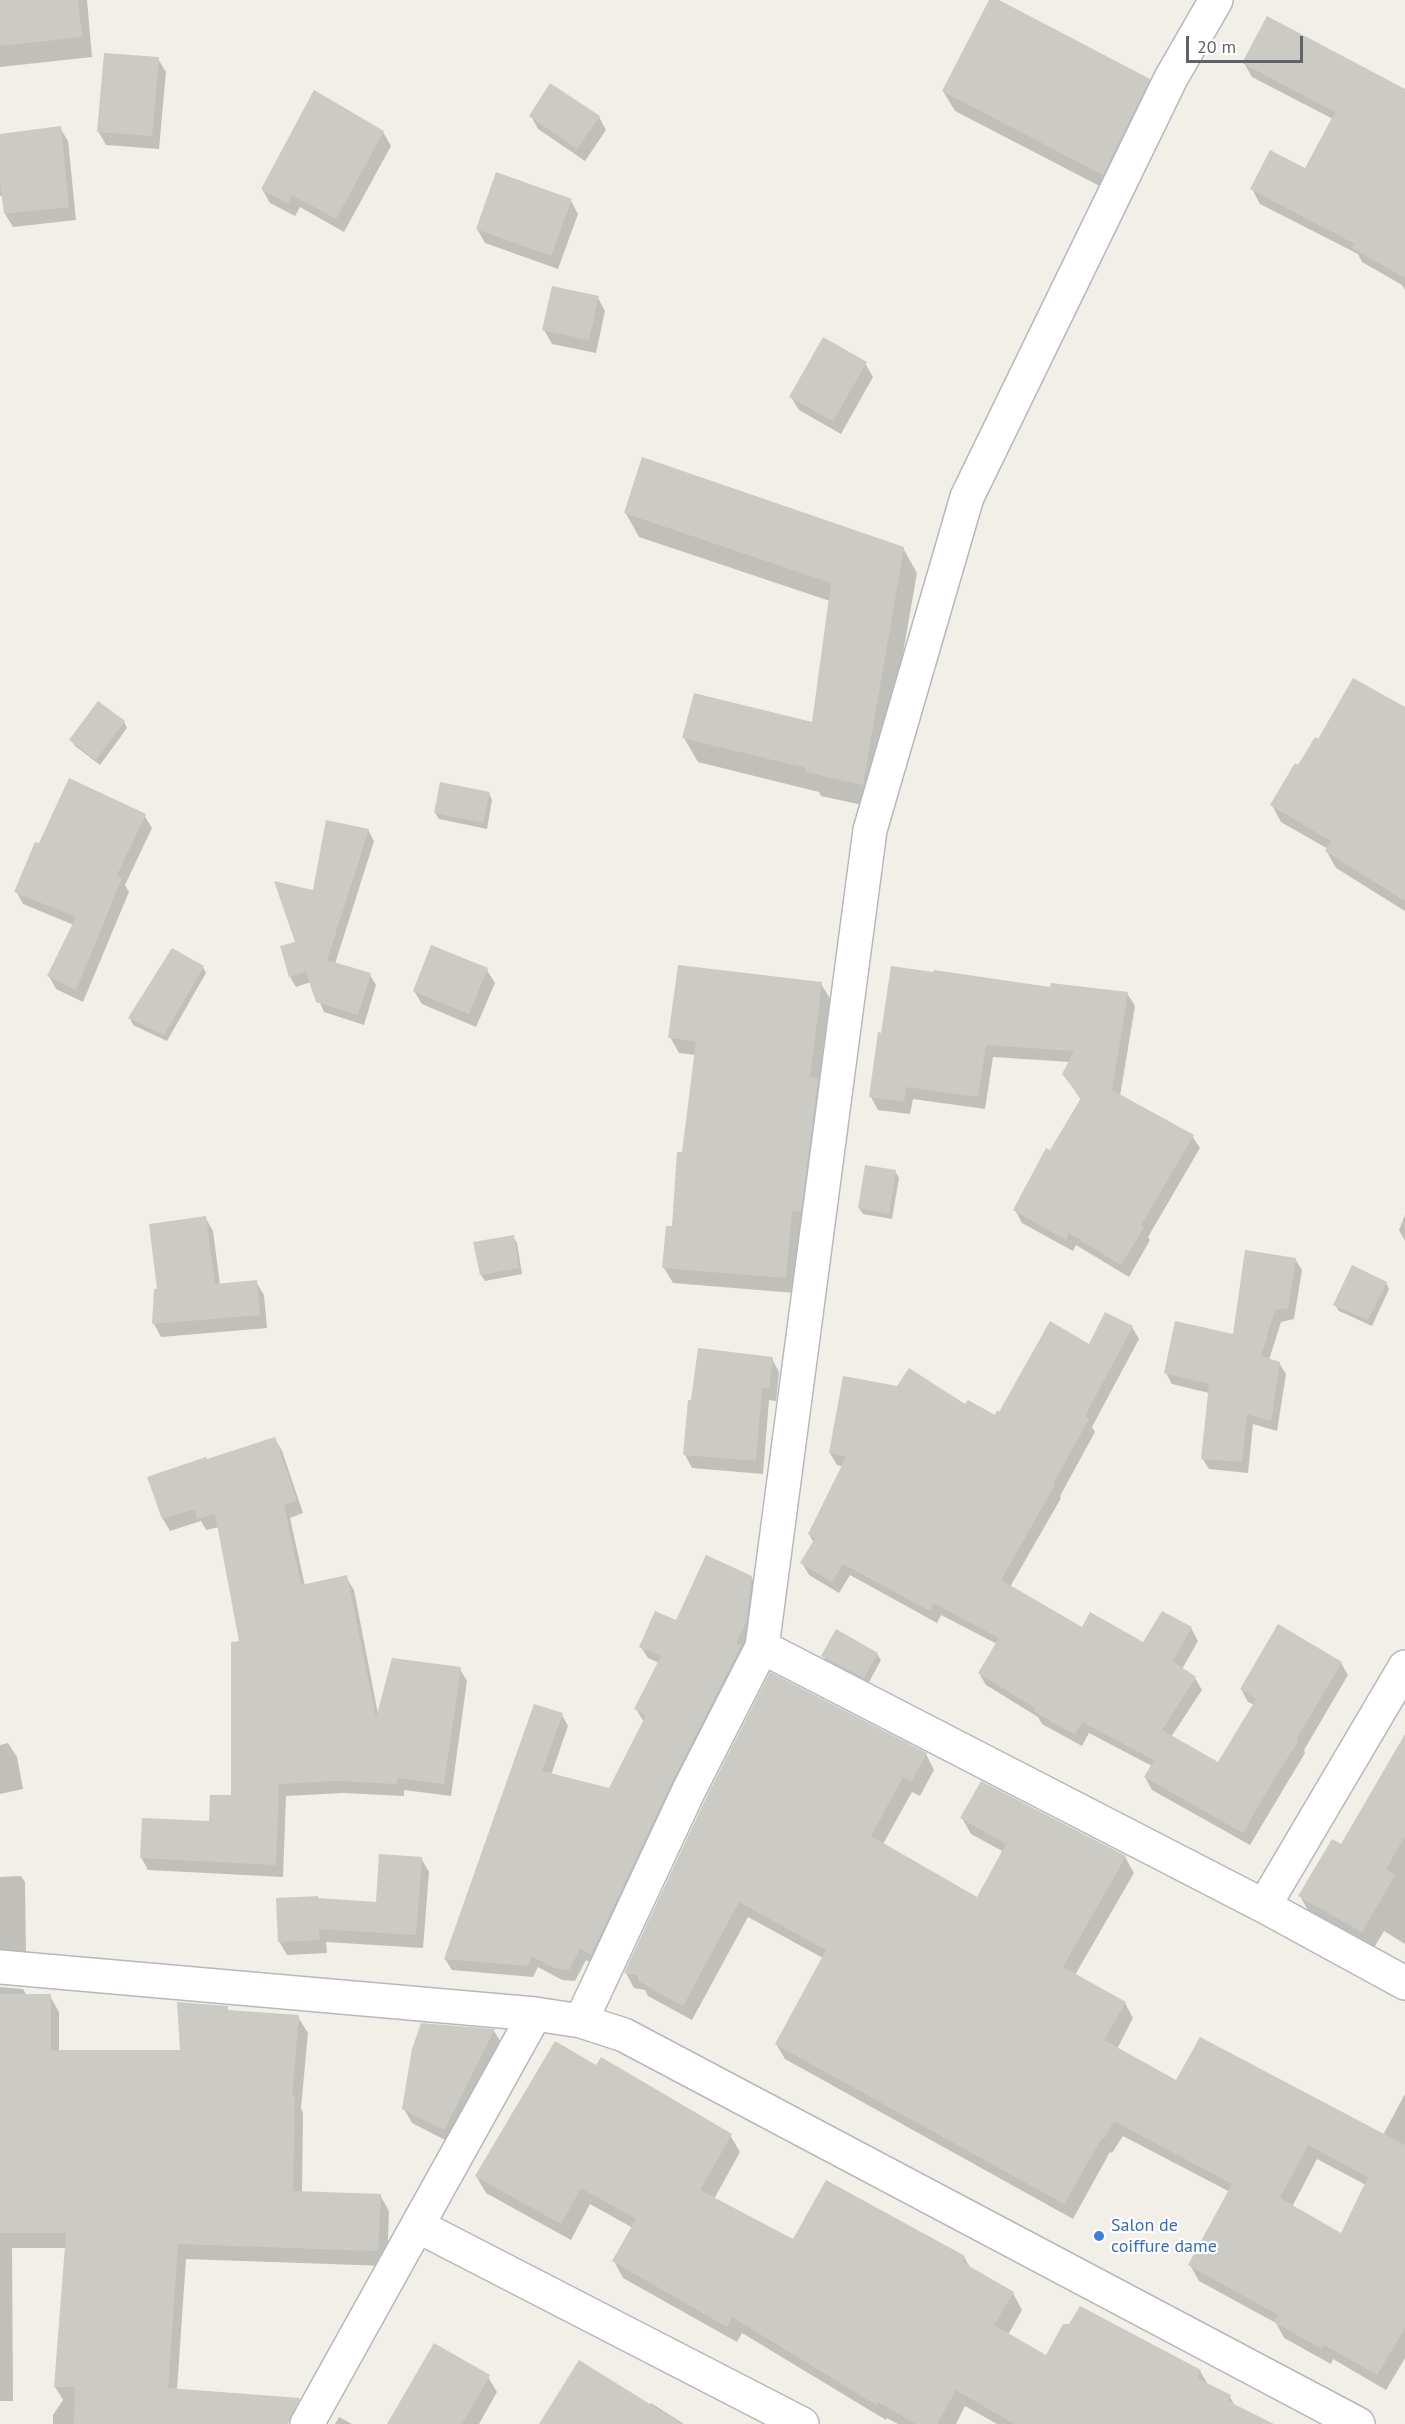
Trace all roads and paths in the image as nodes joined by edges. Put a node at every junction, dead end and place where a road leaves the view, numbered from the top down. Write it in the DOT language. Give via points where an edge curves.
graph roads {
  1 [pos="1216,0"];
  2 [pos="762,1647"];
  3 [pos="1405,1667"];
  4 [pos="1264,1905"];
  5 [pos="0,1967"];
  6 [pos="1405,1983"];
  7 [pos="535,2014"];
  8 [pos="581,2020"];
  9 [pos="418,2226"];
  10 [pos="307,2424"];
  11 [pos="802,2424"];
  12 [pos="1358,2424"];
  1 -- 2 [label="street" via="1171,78 967,497 870,830"];
  2 -- 4 [label="street"];
  2 -- 8 [label="street" via="689,1790"];
  3 -- 4 [label="street"];
  4 -- 6 [label="street"];
  5 -- 7 [label="street"];
  7 -- 8 [label="street"];
  7 -- 9 [label="street"];
  8 -- 12 [label="street" via="624,2035"];
  9 -- 10 [label="street"];
  9 -- 11 [label="street"];
}
